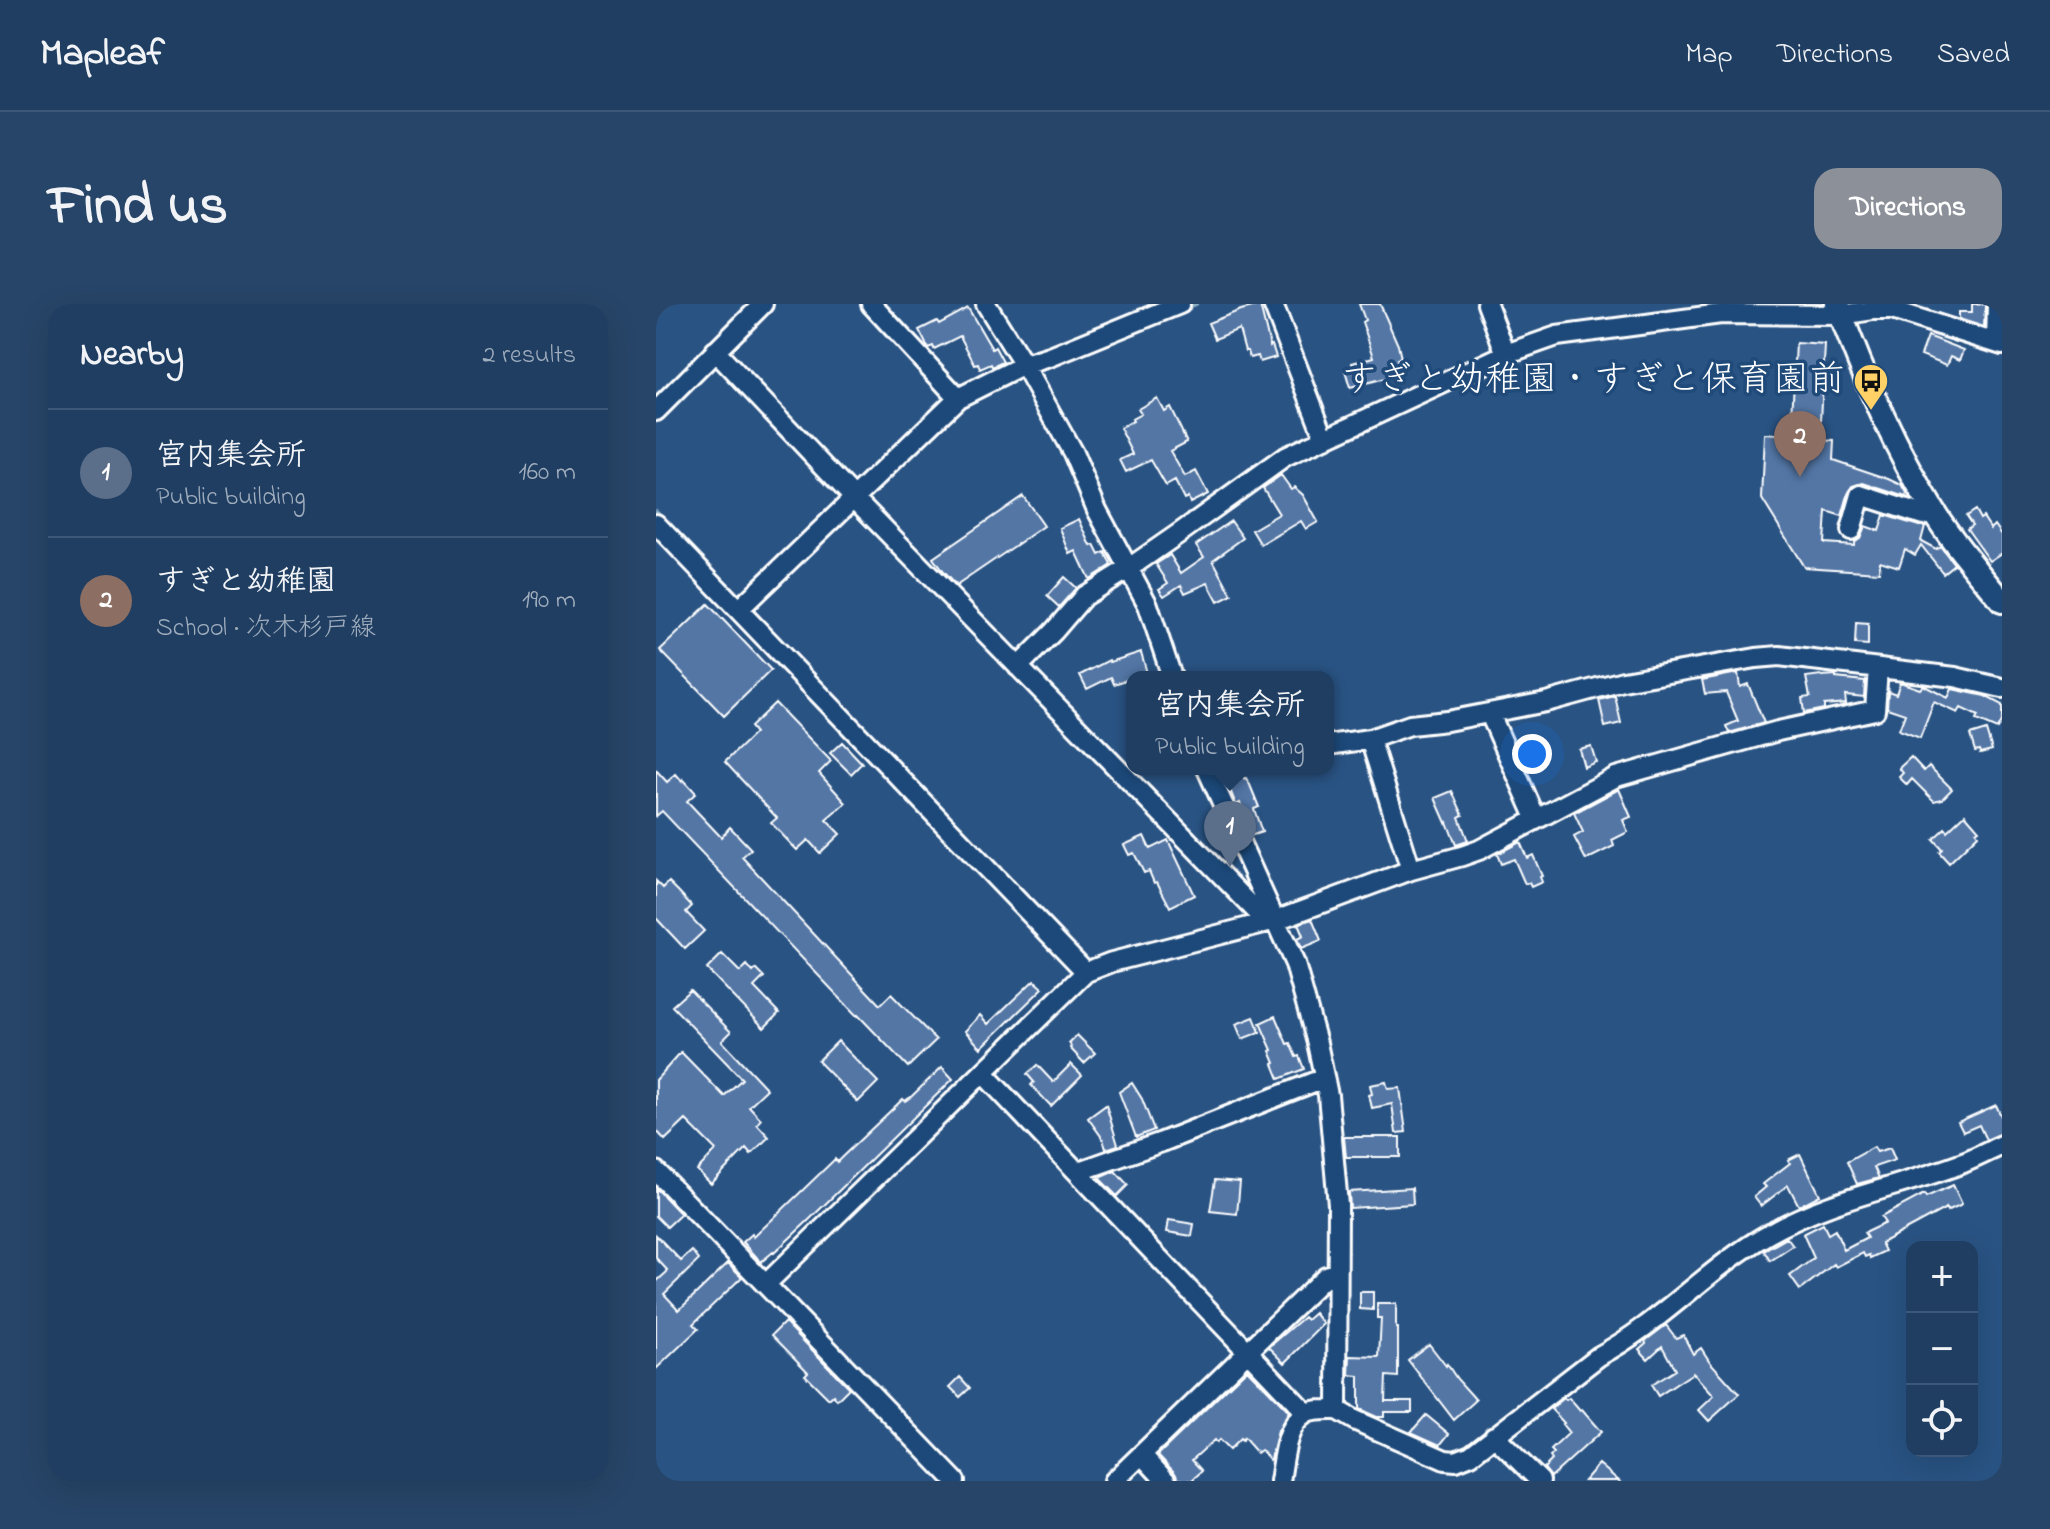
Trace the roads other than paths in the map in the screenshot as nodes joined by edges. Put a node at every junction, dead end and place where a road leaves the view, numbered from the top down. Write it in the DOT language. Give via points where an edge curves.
graph roads {
  1 [pos="763,304"];
  2 [pos="871,304"];
  3 [pos="986,304"];
  4 [pos="1180,304"];
  5 [pos="1273,304"];
  6 [pos="1487,304"];
  7 [pos="1997,304"];
  8 [pos="1719,309"];
  9 [pos="1839,310"];
  10 [pos="1999,344"];
  11 [pos="715,351"];
  12 [pos="1506,354"];
  13 [pos="1024,365"];
  14 [pos="958,398"];
  15 [pos="656,411"];
  16 [pos="1325,439"];
  17 [pos="854,498"];
  18 [pos="1933,510"];
  19 [pos="656,524"];
  20 [pos="1851,530"];
  21 [pos="1129,568"];
  22 [pos="2002,601"];
  23 [pos="739,609"];
  24 [pos="1018,667"];
  25 [pos="1878,668"];
  26 [pos="1170,671"];
  27 [pos="2002,688"];
  28 [pos="1490,714"];
  29 [pos="1370,739"];
  30 [pos="1334,744"];
  31 [pos="1210,775"];
  32 [pos="1536,818"];
  33 [pos="1411,870"];
  34 [pos="1271,921"];
  35 [pos="1086,972"];
  36 [pos="984,1074"];
  37 [pos="1324,1078"];
  38 [pos="2002,1145"];
  39 [pos="656,1171"];
  40 [pos="1077,1172"];
  41 [pos="1337,1272"];
  42 [pos="766,1284"];
  43 [pos="1249,1353"];
  44 [pos="1337,1410"];
  45 [pos="1306,1413"];
  46 [pos="1494,1436"];
  47 [pos="1142,1455"];
  48 [pos="955,1481"];
  49 [pos="1114,1481"];
  50 [pos="1166,1481"];
  51 [pos="1280,1481"];
  52 [pos="1540,1481"];
  1 -- 11 [label="street"];
  2 -- 14 [label="street"];
  3 -- 13 [label="street"];
  4 -- 13 [label="street"];
  5 -- 16 [label="street"];
  6 -- 12 [label="street"];
  7 -- 10 [label="street"];
  8 -- 9 [label="street"];
  8 -- 12 [label="street" via="1557,336"];
  9 -- 10 [label="street" via="1892,310"];
  9 -- 18 [label="main road" via="1886,424"];
  11 -- 15 [label="street"];
  11 -- 17 [label="street"];
  12 -- 16 [label="street"];
  13 -- 14 [label="street"];
  13 -- 21 [label="street"];
  14 -- 17 [label="street"];
  16 -- 21 [label="street" via="1285,457"];
  17 -- 23 [label="street"];
  17 -- 24 [label="street"];
  18 -- 20 [label="street" via="1923,515 1861,495"];
  18 -- 22 [label="main road"];
  19 -- 23 [label="street"];
  21 -- 24 [label="street" via="1084,596"];
  21 -- 26 [label="street"];
  23 -- 35 [label="street"];
  24 -- 34 [label="street"];
  25 -- 27 [label="street"];
  25 -- 28 [label="street" via="1756,658 1623,681"];
  25 -- 32 [label="street" via="1875,710 1616,777"];
  28 -- 29 [label="street" via="1410,725"];
  28 -- 32 [label="street"];
  29 -- 30 [label="street"];
  29 -- 33 [label="street"];
  31 -- 34 [label="street"];
  32 -- 33 [label="street" via="1479,850"];
  33 -- 34 [label="street"];
  34 -- 35 [label="street"];
  34 -- 37 [label="street" via="1295,964"];
  35 -- 36 [label="street"];
  36 -- 40 [label="street"];
  36 -- 42 [label="street"];
  37 -- 40 [label="street"];
  37 -- 41 [label="street" via="1338,1205"];
  38 -- 46 [label="street" via="1798,1218 1768,1234"];
  39 -- 42 [label="street"];
  40 -- 43 [label="street"];
  41 -- 43 [label="street" via="1326,1276"];
  41 -- 44 [label="street"];
  42 -- 48 [label="street"];
  43 -- 45 [label="street"];
  43 -- 47 [label="street"];
  44 -- 45 [label="street"];
  44 -- 46 [label="street" via="1445,1460 1471,1455"];
  45 -- 51 [label="street" via="1290,1432"];
  46 -- 52 [label="street"];
  47 -- 49 [label="street"];
  47 -- 50 [label="street"];
}
